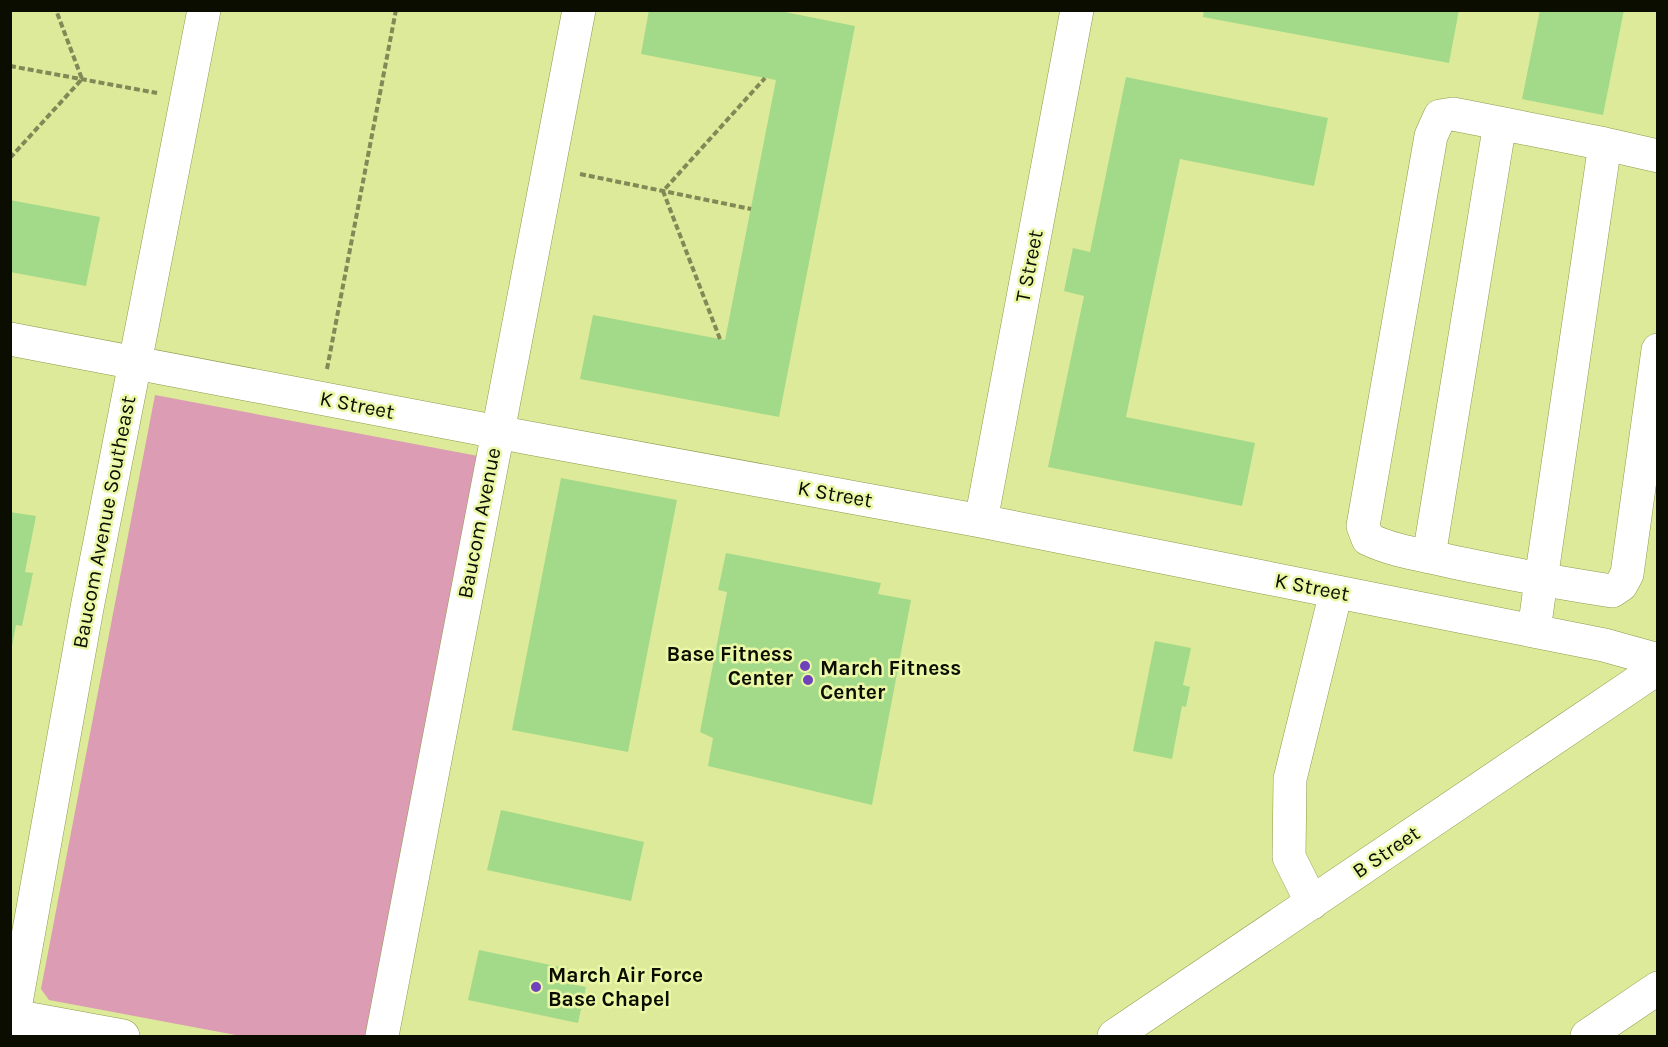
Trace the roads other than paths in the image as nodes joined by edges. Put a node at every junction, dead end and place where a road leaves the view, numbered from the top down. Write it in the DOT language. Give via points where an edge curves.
graph roads {
  1 [pos="204,10"];
  2 [pos="579,10"];
  3 [pos="1077,10"];
  4 [pos="1500,123"];
  5 [pos="1605,144"];
  6 [pos="1658,156"];
  7 [pos="10,339"];
  8 [pos="1658,350"];
  9 [pos="135,363"];
  10 [pos="497,432"];
  11 [pos="981,521"];
  12 [pos="1429,556"];
  13 [pos="1541,580"];
  14 [pos="1336,592"];
  15 [pos="1534,631"];
  16 [pos="1658,660"];
  17 [pos="1658,668"];
  18 [pos="1312,903"];
  19 [pos="1658,988"];
  20 [pos="12,1026"];
  21 [pos="1134,1031"];
  22 [pos="123,1036"];
  23 [pos="382,1036"];
  24 [pos="1587,1036"];
  1 -- 9 [label="street, Baucom Avenue Southeast"];
  2 -- 10 [label="street, Baucom Avenue"];
  3 -- 11 [label="street, T Street"];
  4 -- 5 [label="street"];
  4 -- 12 [label="street"];
  4 -- 12 [label="street" via="1453,114 1440,116 1431,136 1363,526 1368,539 1385,547"];
  5 -- 6 [label="street"];
  5 -- 13 [label="street"];
  7 -- 9 [label="street, K Street"];
  8 -- 13 [label="street" via="1627,574 1612,591"];
  9 -- 10 [label="street, K Street"];
  9 -- 20 [label="street, Baucom Avenue Southeast"];
  10 -- 11 [label="street, K Street"];
  10 -- 23 [label="street, Baucom Avenue"];
  11 -- 14 [label="street, K Street"];
  12 -- 13 [label="street"];
  13 -- 15 [label="street"];
  14 -- 15 [label="street, K Street"];
  14 -- 18 [label="street" via="1290,779 1289,857"];
  15 -- 16 [label="street, K Street"];
  17 -- 18 [label="street, B Street"];
  18 -- 21 [label="street, B Street"];
  19 -- 24 [label="street"];
  20 -- 22 [label="street"];
}
